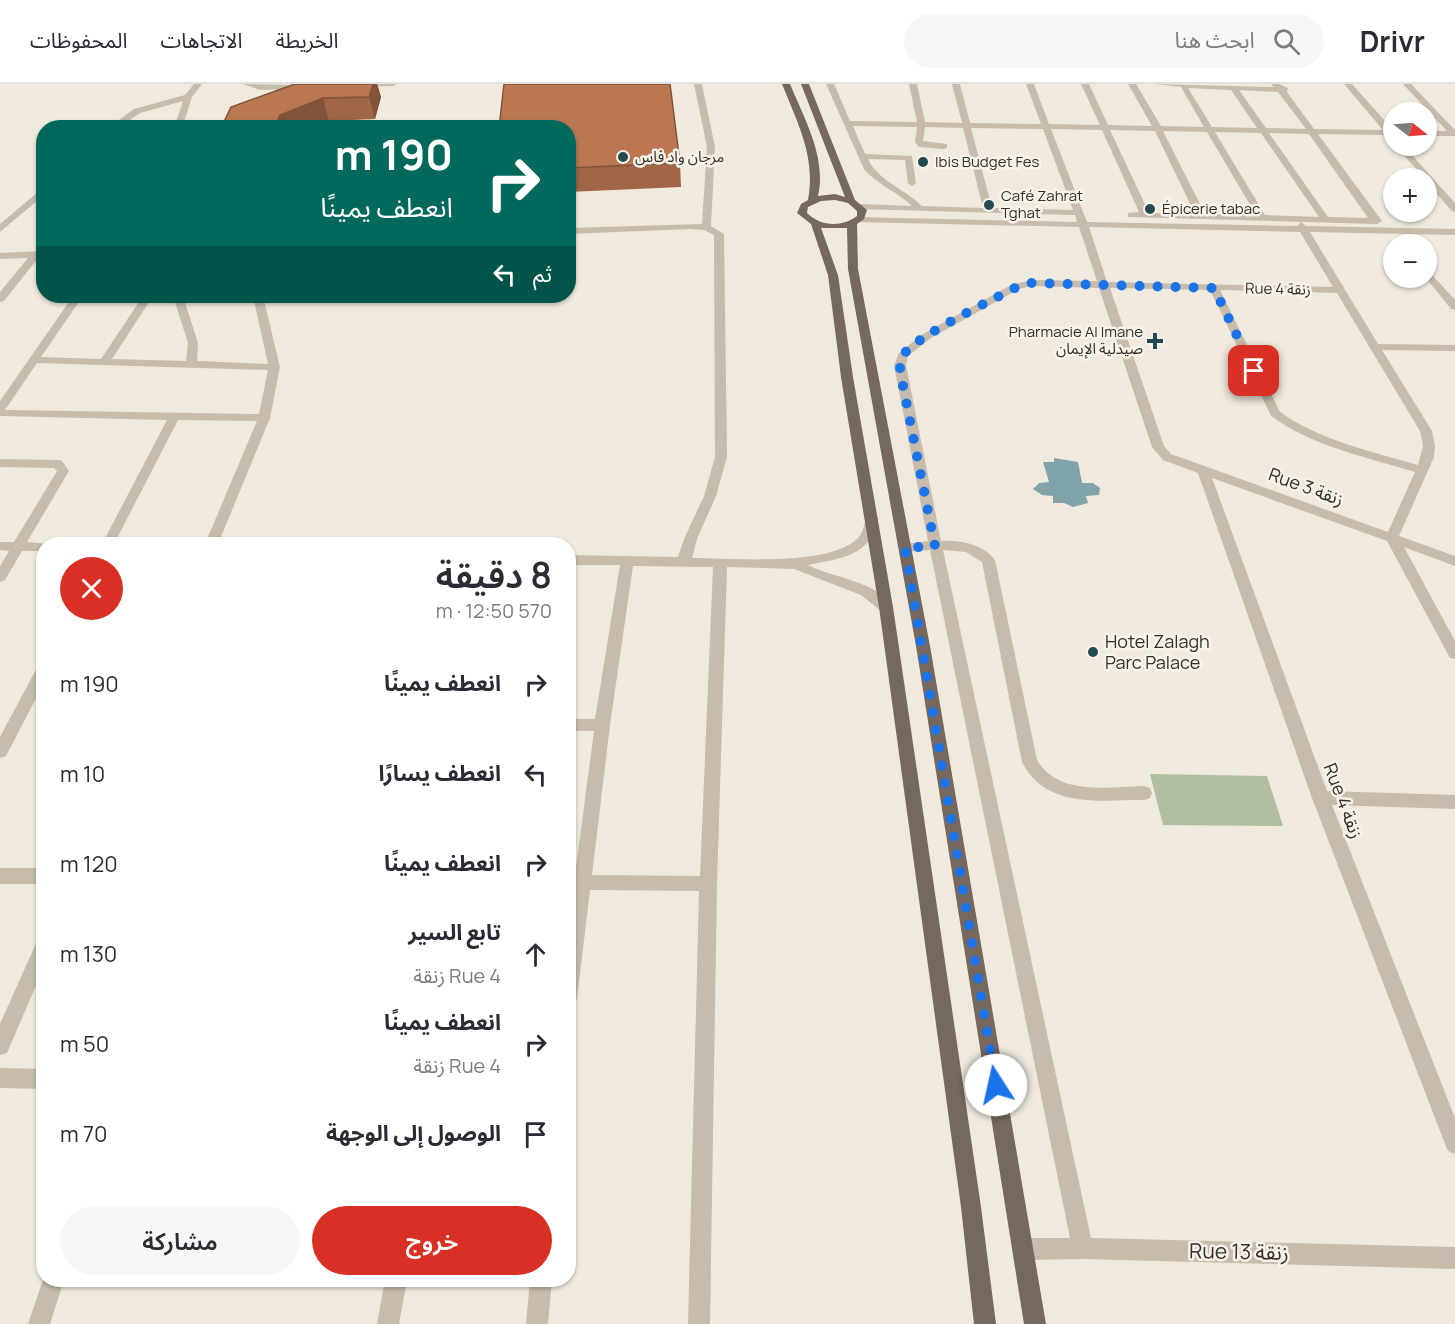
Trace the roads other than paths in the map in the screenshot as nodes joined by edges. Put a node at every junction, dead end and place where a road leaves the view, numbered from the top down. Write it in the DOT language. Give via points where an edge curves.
graph roads {
  1 [pos="198,84"];
  2 [pos="247,84"];
  3 [pos="393,84"];
  4 [pos="698,84"];
  5 [pos="786,84"];
  6 [pos="805,84"];
  7 [pos="830,84"];
  8 [pos="913,84"];
  9 [pos="956,84"];
  10 [pos="1030,84"];
  11 [pos="1085,84"];
  12 [pos="1132,84"];
  13 [pos="1159,84"];
  14 [pos="1348,84"];
  15 [pos="1407,84"];
  16 [pos="348,86"];
  17 [pos="1183,86"];
  18 [pos="314,87"];
  19 [pos="1277,87"];
  20 [pos="1234,89"];
  21 [pos="1290,91"];
  22 [pos="188,97"];
  23 [pos="124,120"];
  24 [pos="181,120"];
  25 [pos="846,123"];
  26 [pos="921,123"];
  27 [pos="968,124"];
  28 [pos="1383,124"];
  29 [pos="1045,126"];
  30 [pos="1105,127"];
  31 [pos="1158,129"];
  32 [pos="1210,129"];
  33 [pos="1263,130"];
  34 [pos="1312,131"];
  35 [pos="1437,133"];
  36 [pos="1383,134"];
  37 [pos="1455,134"];
  38 [pos="944,147"];
  39 [pos="861,156"];
  40 [pos="1409,156"];
  41 [pos="912,183"];
  42 [pos="36,197"];
  43 [pos="812,200"];
  44 [pos="850,201"];
  45 [pos="860,207"];
  46 [pos="920,209"];
  47 [pos="1455,209"];
  48 [pos="988,211"];
  49 [pos="1085,214"];
  50 [pos="1101,214"];
  51 [pos="1145,215"];
  52 [pos="1202,216"];
  53 [pos="1262,218"];
  54 [pos="1297,219"];
  55 [pos="1325,219"];
  56 [pos="1376,221"];
  57 [pos="1383,221"];
  58 [pos="855,222"];
  59 [pos="1389,222"];
  60 [pos="1437,222"];
  61 [pos="1455,222"];
  62 [pos="815,223"];
  63 [pos="1083,224"];
  64 [pos="706,227"];
  65 [pos="0,229"];
  66 [pos="1304,230"];
  67 [pos="576,231"];
  68 [pos="1396,231"];
  69 [pos="1455,232"];
  70 [pos="1398,234"];
  71 [pos="576,240"];
  72 [pos="719,242"];
  73 [pos="36,254"];
  74 [pos="0,256"];
  75 [pos="36,258"];
  76 [pos="1103,283"];
  77 [pos="1437,285"];
  78 [pos="1214,288"];
  79 [pos="1342,291"];
  80 [pos="0,299"];
  81 [pos="73,303"];
  82 [pos="143,303"];
  83 [pos="180,303"];
  84 [pos="260,303"];
  85 [pos="1455,307"];
  86 [pos="1376,346"];
  87 [pos="1455,348"];
  88 [pos="35,360"];
  89 [pos="105,362"];
  90 [pos="191,364"];
  91 [pos="274,367"];
  92 [pos="0,411"];
  93 [pos="174,417"];
  94 [pos="264,418"];
  95 [pos="0,463"];
  96 [pos="1203,469"];
  97 [pos="1423,470"];
  98 [pos="872,518"];
  99 [pos="112,537"];
  100 [pos="215,537"];
  101 [pos="1392,538"];
  102 [pos="0,546"];
  103 [pos="18,546"];
  104 [pos="935,546"];
  105 [pos="36,547"];
  106 [pos="905,548"];
  107 [pos="576,560"];
  108 [pos="627,561"];
  109 [pos="1455,561"];
  110 [pos="684,562"];
  111 [pos="720,563"];
  112 [pos="796,564"];
  113 [pos="0,577"];
  114 [pos="886,607"];
  115 [pos="1455,654"];
  116 [pos="36,683"];
  117 [pos="0,718"];
  118 [pos="17,718"];
  119 [pos="576,725"];
  120 [pos="602,725"];
  121 [pos="0,752"];
  122 [pos="1144,793"];
  123 [pos="1320,798"];
  124 [pos="1455,802"];
  125 [pos="0,876"];
  126 [pos="36,876"];
  127 [pos="576,882"];
  128 [pos="708,884"];
  129 [pos="36,963"];
  130 [pos="0,1046"];
  131 [pos="0,1078"];
  132 [pos="36,1079"];
  133 [pos="1455,1144"];
  134 [pos="1083,1248"];
  135 [pos="1024,1249"];
  136 [pos="1455,1258"];
  137 [pos="51,1287"];
  138 [pos="395,1287"];
  139 [pos="540,1287"];
  140 [pos="39,1324"];
  141 [pos="388,1324"];
  142 [pos="537,1324"];
  143 [pos="699,1324"];
  144 [pos="985,1324"];
  145 [pos="1035,1324"];
  1 -- 22 [label="street"];
  2 -- 18 [label="street" via="260,88"];
  3 -- 16 [label="street"];
  4 -- 64 [label="street" via="711,147"];
  5 -- 43 [label="main road" via="812,153 816,177"];
  6 -- 44 [label="main road"];
  7 -- 25 [label="street"];
  8 -- 26 [label="street"];
  9 -- 27 [label="street"];
  10 -- 29 [label="street"];
  11 -- 30 [label="street"];
  12 -- 31 [label="street"];
  13 -- 17 [label="street"];
  14 -- 28 [label="street"];
  15 -- 37 [label="street"];
  17 -- 20 [label="street"];
  17 -- 32 [label="street"];
  19 -- 20 [label="street"];
  19 -- 21 [label="street"];
  20 -- 33 [label="street"];
  21 -- 34 [label="street"];
  22 -- 23 [label="street" via="137,111"];
  22 -- 24 [label="street"];
  25 -- 26 [label="street"];
  25 -- 39 [label="street"];
  26 -- 27 [label="street"];
  26 -- 38 [label="street" via="919,142"];
  27 -- 29 [label="street"];
  27 -- 48 [label="street"];
  29 -- 30 [label="street"];
  29 -- 49 [label="street"];
  30 -- 31 [label="street"];
  30 -- 51 [label="street"];
  31 -- 32 [label="street"];
  31 -- 52 [label="street"];
  32 -- 33 [label="street"];
  32 -- 53 [label="street"];
  33 -- 34 [label="street"];
  33 -- 55 [label="street"];
  34 -- 36 [label="street"];
  34 -- 56 [label="street"];
  35 -- 37 [label="street"];
  39 -- 41 [label="street" via="909,158"];
  39 -- 46 [label="street" via="870,172"];
  40 -- 47 [label="street"];
  42 -- 65 [label="street"];
  43 -- 44 [label="main road" via="835,197"];
  43 -- 62 [label="main road" via="802,213"];
  44 -- 45 [label="main road"];
  45 -- 46 [label="street"];
  45 -- 58 [label="main road" via="863,214"];
  46 -- 48 [label="street"];
  48 -- 49 [label="street"];
  49 -- 63 [label="street"];
  50 -- 51 [label="street"];
  51 -- 52 [label="street"];
  52 -- 53 [label="street"];
  53 -- 54 [label="street"];
  54 -- 55 [label="street"];
  54 -- 66 [label="street"];
  55 -- 56 [label="street"];
  56 -- 57 [label="street"];
  58 -- 62 [label="main road" via="830,226"];
  58 -- 63 [label="street"];
  58 -- 106 [label="main road" via="853,269"];
  59 -- 68 [label="street"];
  60 -- 61 [label="street"];
  62 -- 98 [label="main road" via="833,275"];
  63 -- 66 [label="street"];
  63 -- 76 [label="street"];
  64 -- 67 [label="street"];
  64 -- 72 [label="street" via="719,234"];
  66 -- 68 [label="street"];
  66 -- 79 [label="street"];
  68 -- 69 [label="street"];
  68 -- 70 [label="street"];
  71 -- 72 [label="street" via="697,235"];
  72 -- 110 [label="street" via="721,457 716,481 686,543"];
  73 -- 74 [label="street"];
  75 -- 80 [label="street"];
  76 -- 78 [label="street, Rue 4 زنقة"];
  76 -- 96 [label="street, Rue 3 زنقة" via="1158,447 1167,457"];
  76 -- 104 [label="street, Rue 4 زنقة" via="1031,283 1015,288 927,336 903,355 903,386"];
  77 -- 85 [label="street"];
  78 -- 79 [label="street, Rue 4 زنقة"];
  78 -- 97 [label="street, Rue 4 زنقة" via="1275,414 1287,424 1327,441"];
  79 -- 86 [label="street"];
  81 -- 88 [label="street"];
  82 -- 89 [label="street"];
  83 -- 90 [label="street" via="193,343"];
  84 -- 91 [label="street"];
  86 -- 87 [label="street"];
  86 -- 97 [label="street" via="1426,431 1430,446"];
  88 -- 89 [label="street"];
  88 -- 92 [label="street"];
  89 -- 90 [label="street"];
  90 -- 91 [label="street"];
  91 -- 94 [label="street"];
  92 -- 93 [label="street"];
  93 -- 94 [label="street"];
  93 -- 99 [label="street"];
  94 -- 100 [label="street"];
  95 -- 103 [label="street" via="58,464 63,471"];
  96 -- 101 [label="street, Rue 3 زنقة"];
  96 -- 123 [label="street, Rue 4 زنقة"];
  97 -- 101 [label="street"];
  98 -- 112 [label="street" via="870,532 853,549"];
  98 -- 114 [label="main road"];
  101 -- 109 [label="street, Rue 3 زنقة"];
  101 -- 115 [label="street"];
  102 -- 103 [label="street"];
  103 -- 105 [label="street"];
  103 -- 113 [label="street"];
  104 -- 106 [label="street"];
  104 -- 122 [label="street" via="969,547 988,560 1030,762 1039,777 1065,790"];
  104 -- 134 [label="street"];
  106 -- 135 [label="main road"];
  107 -- 108 [label="street"];
  108 -- 110 [label="street"];
  108 -- 120 [label="street"];
  110 -- 111 [label="street"];
  111 -- 112 [label="street"];
  111 -- 128 [label="street"];
  112 -- 114 [label="street" via="814,574 859,587"];
  114 -- 144 [label="main road"];
  116 -- 118 [label="street"];
  117 -- 118 [label="street"];
  118 -- 121 [label="street"];
  119 -- 120 [label="street"];
  120 -- 127 [label="street"];
  123 -- 124 [label="street"];
  123 -- 133 [label="street, Rue 4 زنقة"];
  125 -- 126 [label="street"];
  127 -- 128 [label="street"];
  128 -- 143 [label="street"];
  129 -- 130 [label="street"];
  131 -- 132 [label="street"];
  134 -- 135 [label="street, Rue 13 زنقة"];
  134 -- 136 [label="street, Rue 13 زنقة"];
  135 -- 145 [label="main road"];
  137 -- 140 [label="street"];
  138 -- 141 [label="street"];
  139 -- 142 [label="street"];
}
